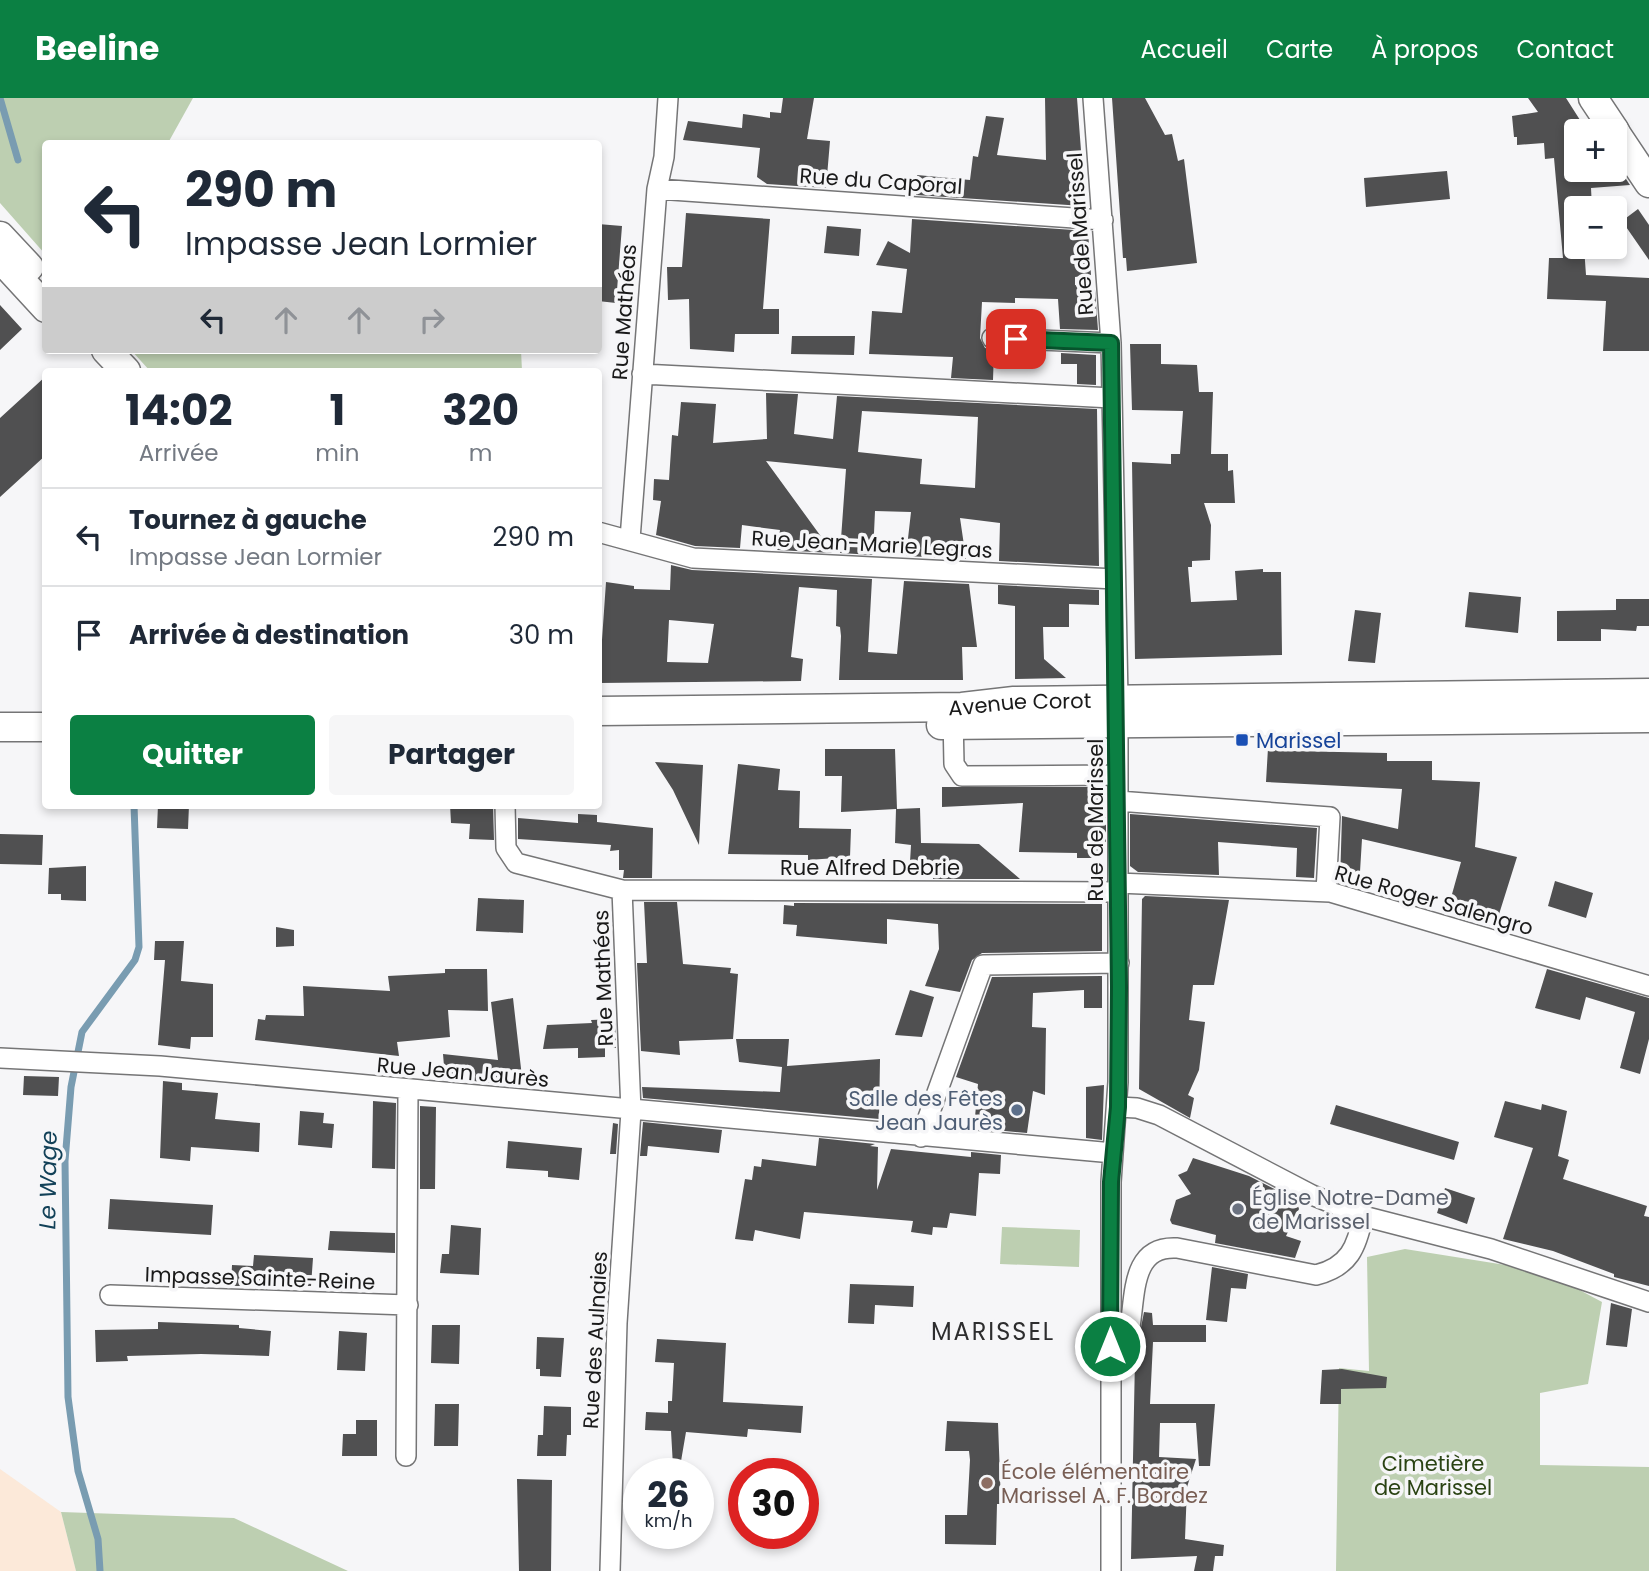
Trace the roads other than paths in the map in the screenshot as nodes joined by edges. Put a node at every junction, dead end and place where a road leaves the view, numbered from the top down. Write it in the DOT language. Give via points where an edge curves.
graph roads {
  1 [pos="668,98"];
  2 [pos="1093,98"];
  3 [pos="1593,98"];
  4 [pos="1607,119"];
  5 [pos="1627,150"];
  6 [pos="1649,183"];
  7 [pos="657,189"];
  8 [pos="1103,220"];
  9 [pos="0,236"];
  10 [pos="0,258"];
  11 [pos="42,281"];
  12 [pos="42,304"];
  13 [pos="992,338"];
  14 [pos="1111,343"];
  15 [pos="88,354"];
  16 [pos="111,354"];
  17 [pos="101,368"];
  18 [pos="123,368"];
  19 [pos="642,374"];
  20 [pos="1112,398"];
  21 [pos="602,533"];
  22 [pos="630,539"];
  23 [pos="1115,579"];
  24 [pos="1649,693"];
  25 [pos="602,711"];
  26 [pos="1118,711"];
  27 [pos="953,716"];
  28 [pos="1649,718"];
  29 [pos="0,727"];
  30 [pos="42,727"];
  31 [pos="602,729"];
  32 [pos="1118,775"];
  33 [pos="1118,802"];
  34 [pos="505,809"];
  35 [pos="1118,888"];
  36 [pos="622,890"];
  37 [pos="1326,892"];
  38 [pos="1119,963"];
  39 [pos="1649,986"];
  40 [pos="0,1058"];
  41 [pos="408,1090"];
  42 [pos="1118,1107"];
  43 [pos="631,1111"];
  44 [pos="921,1137"];
  45 [pos="1114,1153"];
  46 [pos="1363,1216"];
  47 [pos="110,1295"];
  48 [pos="1649,1303"];
  49 [pos="408,1306"];
  50 [pos="1110,1374"];
  51 [pos="406,1457"];
  52 [pos="1111,1562"];
  53 [pos="610,1571"];
  1 -- 7 [label="street, Rue Mathéas"];
  2 -- 8 [label="street, Rue de Marissel"];
  3 -- 4 [label="street"];
  5 -- 6 [label="street"];
  7 -- 8 [label="street, Rue du Caporal"];
  7 -- 19 [label="street, Rue Mathéas"];
  8 -- 14 [label="street, Rue de Marissel"];
  9 -- 11 [label="street"];
  10 -- 12 [label="street"];
  13 -- 14 [label="street"];
  14 -- 20 [label="street, Rue de Marissel"];
  15 -- 17 [label="street"];
  16 -- 18 [label="street"];
  19 -- 20 [label="street"];
  19 -- 22 [label="street, Rue Mathéas"];
  20 -- 23 [label="street, Rue de Marissel"];
  21 -- 22 [label="street"];
  22 -- 23 [label="street, Rue Jean-Marie Legras" via="656,551 693,558"];
  23 -- 26 [label="street, Rue de Marissel"];
  24 -- 26 [label="street, Avenue Corot"];
  25 -- 27 [label="street, Avenue Corot"];
  26 -- 27 [label="street, Avenue Corot"];
  26 -- 28 [label="street, Avenue Corot"];
  26 -- 32 [label="street, Rue de Marissel"];
  27 -- 31 [label="street, Avenue Corot"];
  27 -- 32 [label="street" via="954,764 968,777"];
  29 -- 30 [label="street"];
  32 -- 33 [label="street, Rue de Marissel"];
  33 -- 35 [label="street, Rue de Marissel"];
  33 -- 37 [label="street" via="1330,817"];
  34 -- 36 [label="street, Rue Mathéas" via="506,848 516,863"];
  35 -- 36 [label="street, Rue Alfred Debrie"];
  35 -- 37 [label="street, Rue Roger Salengro"];
  35 -- 38 [label="street, Rue de Marissel"];
  36 -- 43 [label="street, Rue Mathéas"];
  37 -- 39 [label="street, Rue Roger Salengro"];
  38 -- 42 [label="street, Rue de Marissel"];
  38 -- 44 [label="street" via="983,965"];
  40 -- 41 [label="street, Rue Jean Jaurès"];
  41 -- 43 [label="street, Rue Jean Jaurès"];
  41 -- 49 [label="street"];
  42 -- 45 [label="street, Rue de Marissel"];
  42 -- 46 [label="street" via="1159,1115 1312,1195"];
  43 -- 44 [label="street, Rue Jean Jaurès"];
  43 -- 53 [label="street, Rue des Aulnaies" via="617,1323"];
  44 -- 45 [label="street, Rue Jean Jaurès"];
  45 -- 50 [label="street, Rue de Marissel"];
  46 -- 48 [label="street" via="1491,1249"];
  46 -- 50 [label="street, Rue de Marissel" via="1352,1254 1338,1266 1310,1276 1165,1247 1149,1253 1141,1264 1126,1346"];
  47 -- 49 [label="street, Impasse Sainte-Reine"];
  49 -- 51 [label="street"];
  50 -- 52 [label="street, Rue de Marissel"];
}
